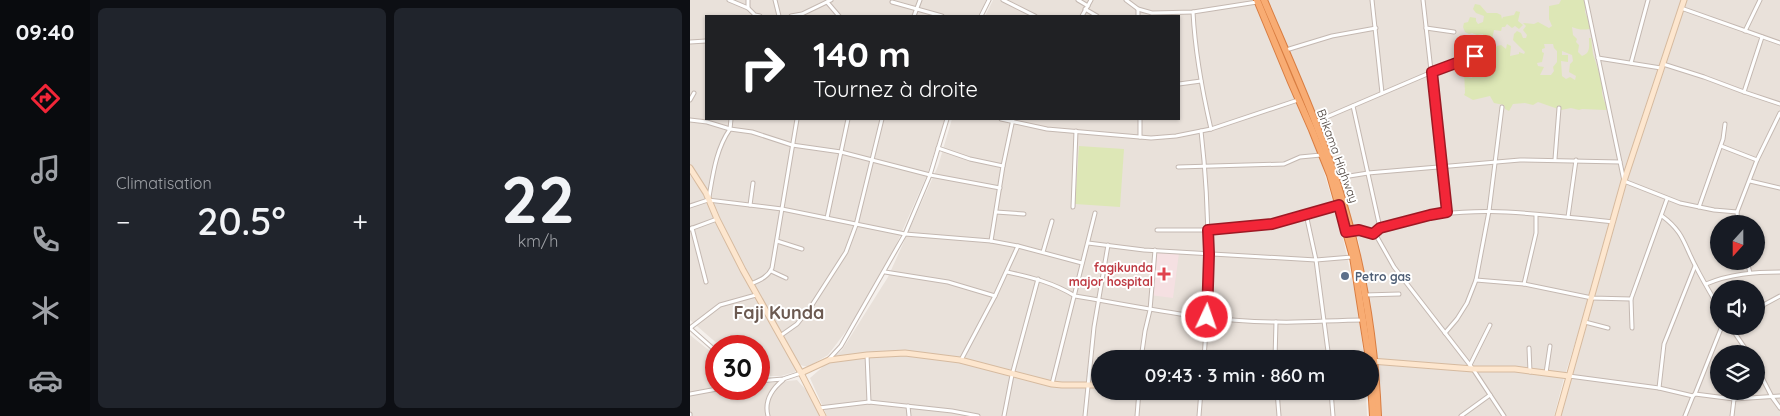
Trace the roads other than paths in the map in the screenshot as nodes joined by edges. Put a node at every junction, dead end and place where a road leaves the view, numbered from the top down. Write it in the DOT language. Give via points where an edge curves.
graph roads {
  1 [pos="729,0"];
  2 [pos="748,0"];
  3 [pos="775,0"];
  4 [pos="831,0"];
  5 [pos="920,0"];
  6 [pos="989,0"];
  7 [pos="1003,0"];
  8 [pos="1078,0"];
  9 [pos="1091,0"];
  10 [pos="1372,0"];
  11 [pos="1423,0"];
  12 [pos="1586,0"];
  13 [pos="1648,0"];
  14 [pos="1684,0"];
  15 [pos="1760,0"];
  16 [pos="1128,1"];
  17 [pos="1260,1"];
  18 [pos="827,2"];
  19 [pos="892,2"];
  20 [pos="1088,6"];
  21 [pos="748,8"];
  22 [pos="917,8"];
  23 [pos="1681,8"];
  24 [pos="1138,9"];
  25 [pos="1085,10"];
  26 [pos="1193,12"];
  27 [pos="754,15"];
  28 [pos="779,15"];
  29 [pos="796,15"];
  30 [pos="838,15"];
  31 [pos="914,15"];
  32 [pos="939,15"];
  33 [pos="982,15"];
  34 [pos="1033,15"];
  35 [pos="1082,15"];
  36 [pos="1095,15"];
  37 [pos="1138,15"];
  38 [pos="1376,28"];
  39 [pos="1426,28"];
  40 [pos="1745,31"];
  41 [pos="1454,32"];
  42 [pos="1762,37"];
  43 [pos="705,41"];
  44 [pos="690,42"];
  45 [pos="1780,43"];
  46 [pos="1285,50"];
  47 [pos="1490,51"];
  48 [pos="1598,58"];
  49 [pos="1631,63"];
  50 [pos="1662,66"];
  51 [pos="1432,72"];
  52 [pos="1201,81"];
  53 [pos="1294,81"];
  54 [pos="1180,84"];
  55 [pos="694,92"];
  56 [pos="1744,92"];
  57 [pos="1382,93"];
  58 [pos="1300,99"];
  59 [pos="690,100"];
  60 [pos="1780,104"];
  61 [pos="1353,106"];
  62 [pos="1502,106"];
  63 [pos="1559,108"];
  64 [pos="1780,113"];
  65 [pos="690,120"];
  66 [pos="731,120"];
  67 [pos="797,120"];
  68 [pos="848,120"];
  69 [pos="882,120"];
  70 [pos="947,120"];
  71 [pos="1013,120"];
  72 [pos="1140,120"];
  73 [pos="1314,122"];
  74 [pos="1725,124"];
  75 [pos="730,129"];
  76 [pos="1211,129"];
  77 [pos="1076,131"];
  78 [pos="1201,131"];
  79 [pos="1140,137"];
  80 [pos="792,145"];
  81 [pos="1720,146"];
  82 [pos="938,148"];
  83 [pos="841,152"];
  84 [pos="1322,155"];
  85 [pos="1555,159"];
  86 [pos="872,160"];
  87 [pos="1576,160"];
  88 [pos="1757,160"];
  89 [pos="1495,162"];
  90 [pos="1620,162"];
  91 [pos="1004,166"];
  92 [pos="1205,166"];
  93 [pos="1442,166"];
  94 [pos="1178,167"];
  95 [pos="690,168"];
  96 [pos="1368,173"];
  97 [pos="930,175"];
  98 [pos="1335,178"];
  99 [pos="1750,180"];
  100 [pos="1624,181"];
  101 [pos="753,183"];
  102 [pos="1000,188"];
  103 [pos="1780,188"];
  104 [pos="1667,199"];
  105 [pos="708,200"];
  106 [pos="750,205"];
  107 [pos="1339,205"];
  108 [pos="690,206"];
  109 [pos="1073,207"];
  110 [pos="1699,207"];
  111 [pos="782,210"];
  112 [pos="1489,211"];
  113 [pos="996,212"];
  114 [pos="1447,212"];
  115 [pos="1737,212"];
  116 [pos="1095,213"];
  117 [pos="1024,214"];
  118 [pos="1306,214"];
  119 [pos="1536,214"];
  120 [pos="1737,215"];
  121 [pos="1662,216"];
  122 [pos="826,218"];
  123 [pos="1568,218"];
  124 [pos="717,219"];
  125 [pos="1052,221"];
  126 [pos="1612,222"];
  127 [pos="856,225"];
  128 [pos="691,228"];
  129 [pos="1380,228"];
  130 [pos="1157,230"];
  131 [pos="1208,230"];
  132 [pos="1349,231"];
  133 [pos="906,234"];
  134 [pos="1373,234"];
  135 [pos="777,241"];
  136 [pos="991,241"];
  137 [pos="1088,243"];
  138 [pos="1108,245"];
  139 [pos="1018,246"];
  140 [pos="802,249"];
  141 [pos="1156,250"];
  142 [pos="1044,252"];
  143 [pos="1209,254"];
  144 [pos="1353,257"];
  145 [pos="1316,260"];
  146 [pos="1082,263"];
  147 [pos="1695,266"];
  148 [pos="1749,270"];
  149 [pos="771,271"];
  150 [pos="885,272"];
  151 [pos="1007,272"];
  152 [pos="1780,272"];
  153 [pos="1750,273"];
  154 [pos="786,278"];
  155 [pos="1038,279"];
  156 [pos="1476,280"];
  157 [pos="706,282"];
  158 [pos="1524,284"];
  159 [pos="1706,284"];
  160 [pos="751,285"];
  161 [pos="1710,291"];
  162 [pos="1399,294"];
  163 [pos="757,295"];
  164 [pos="1366,295"];
  165 [pos="995,296"];
  166 [pos="1075,296"];
  167 [pos="1780,296"];
  168 [pos="1592,298"];
  169 [pos="1631,299"];
  170 [pos="1098,300"];
  171 [pos="1765,304"];
  172 [pos="1150,310"];
  173 [pos="1207,317"];
  174 [pos="1324,320"];
  175 [pos="1364,320"];
  176 [pos="1276,322"];
  177 [pos="1585,322"];
  178 [pos="1490,325"];
  179 [pos="1608,328"];
  180 [pos="1632,328"];
  181 [pos="1445,333"];
  182 [pos="1718,335"];
  183 [pos="780,336"];
  184 [pos="705,342"];
  185 [pos="1550,346"];
  186 [pos="1529,348"];
  187 [pos="1142,350"];
  188 [pos="1205,350"];
  189 [pos="1275,350"];
  190 [pos="1328,350"];
  191 [pos="1369,350"];
  192 [pos="1370,350"];
  193 [pos="867,355"];
  194 [pos="829,360"];
  195 [pos="960,360"];
  196 [pos="1379,361"];
  197 [pos="1472,367"];
  198 [pos="1530,372"];
  199 [pos="801,373"];
  200 [pos="1012,374"];
  201 [pos="1546,374"];
  202 [pos="1569,376"];
  203 [pos="784,379"];
  204 [pos="770,380"];
  205 [pos="1765,383"];
  206 [pos="1052,384"];
  207 [pos="1088,386"];
  208 [pos="1091,386"];
  209 [pos="1659,388"];
  210 [pos="705,391"];
  211 [pos="690,394"];
  212 [pos="1490,395"];
  213 [pos="1694,395"];
  214 [pos="1780,396"];
  215 [pos="1710,397"];
  216 [pos="1765,397"];
  217 [pos="1772,397"];
  218 [pos="1138,400"];
  219 [pos="1200,400"];
  220 [pos="1278,400"];
  221 [pos="1332,400"];
  222 [pos="1372,400"];
  223 [pos="1376,400"];
  224 [pos="1734,400"];
  225 [pos="869,402"];
  226 [pos="908,406"];
  227 [pos="819,408"];
  228 [pos="1780,408"];
  229 [pos="768,416"];
  230 [pos="823,416"];
  231 [pos="909,416"];
  232 [pos="978,416"];
  233 [pos="1004,416"];
  234 [pos="1085,416"];
  235 [pos="1137,416"];
  236 [pos="1199,416"];
  237 [pos="1279,416"];
  238 [pos="1333,416"];
  239 [pos="1373,416"];
  240 [pos="1378,416"];
  241 [pos="1461,416"];
  242 [pos="1504,416"];
  243 [pos="1558,416"];
  244 [pos="1685,416"];
  245 [pos="1732,416"];
  1 -- 21 [label="street"];
  2 -- 21 [label="street"];
  3 -- 28 [label="street"];
  4 -- 18 [label="street"];
  5 -- 22 [label="street"];
  6 -- 33 [label="street"];
  7 -- 34 [label="street"];
  8 -- 20 [label="street"];
  9 -- 20 [label="street"];
  10 -- 38 [label="street"];
  11 -- 39 [label="street"];
  12 -- 48 [label="street"];
  13 -- 49 [label="street"];
  14 -- 23 [label="street"];
  15 -- 40 [label="street"];
  16 -- 24 [label="street"];
  17 -- 26 [label="street"];
  17 -- 46 [label="highway, Brikama Highway"];
  17 -- 53 [label="highway, Brikama Highway"];
  18 -- 29 [label="street"];
  18 -- 30 [label="street"];
  19 -- 22 [label="street"];
  20 -- 25 [label="street"];
  21 -- 27 [label="street"];
  22 -- 31 [label="street"];
  22 -- 32 [label="street"];
  23 -- 40 [label="street"];
  23 -- 50 [label="street"];
  24 -- 26 [label="street" via="1152,13"];
  24 -- 37 [label="street"];
  25 -- 35 [label="street"];
  25 -- 36 [label="street"];
  26 -- 52 [label="street"];
  38 -- 46 [label="street" via="1332,36"];
  38 -- 57 [label="street"];
  39 -- 41 [label="street"];
  39 -- 51 [label="street"];
  40 -- 42 [label="street"];
  42 -- 45 [label="street"];
  42 -- 56 [label="street"];
  43 -- 44 [label="street"];
  46 -- 53 [label="highway, Brikama Highway"];
  47 -- 51 [label="street"];
  48 -- 49 [label="street"];
  48 -- 90 [label="street"];
  49 -- 50 [label="street"];
  50 -- 56 [label="street"];
  50 -- 100 [label="street"];
  51 -- 57 [label="street"];
  51 -- 93 [label="street"];
  52 -- 54 [label="street"];
  52 -- 76 [label="street"];
  53 -- 58 [label="highway, Brikama Highway"];
  53 -- 73 [label="highway, Brikama Highway"];
  55 -- 59 [label="street"];
  56 -- 60 [label="street"];
  57 -- 61 [label="street"];
  58 -- 76 [label="street"];
  58 -- 84 [label="highway, Brikama Highway"];
  61 -- 73 [label="street"];
  61 -- 96 [label="street"];
  62 -- 89 [label="street"];
  63 -- 85 [label="street"];
  64 -- 88 [label="street"];
  65 -- 75 [label="street"];
  66 -- 75 [label="street"];
  67 -- 80 [label="street"];
  68 -- 83 [label="street"];
  69 -- 86 [label="street"];
  70 -- 82 [label="street"];
  71 -- 77 [label="street" via="1046,129"];
  71 -- 91 [label="street"];
  72 -- 79 [label="street"];
  73 -- 98 [label="highway, Brikama Highway"];
  74 -- 81 [label="street"];
  75 -- 80 [label="street" via="752,132"];
  75 -- 105 [label="street" via="715,164"];
  76 -- 78 [label="street"];
  77 -- 79 [label="street"];
  77 -- 109 [label="street"];
  78 -- 79 [label="street" via="1176,136"];
  78 -- 92 [label="street"];
  80 -- 83 [label="street"];
  80 -- 111 [label="street"];
  81 -- 88 [label="street"];
  81 -- 110 [label="street"];
  82 -- 91 [label="street"];
  82 -- 97 [label="street"];
  83 -- 86 [label="street"];
  83 -- 122 [label="street"];
  84 -- 92 [label="street" via="1300,157 1284,164"];
  84 -- 107 [label="highway, Brikama Highway"];
  85 -- 87 [label="street"];
  85 -- 89 [label="street"];
  86 -- 97 [label="street"];
  86 -- 127 [label="street"];
  87 -- 90 [label="street"];
  87 -- 123 [label="street"];
  88 -- 99 [label="street"];
  89 -- 93 [label="street"];
  89 -- 112 [label="street"];
  90 -- 100 [label="street"];
  91 -- 102 [label="street"];
  92 -- 94 [label="street"];
  92 -- 131 [label="street"];
  93 -- 96 [label="street"];
  93 -- 114 [label="street"];
  95 -- 105 [label="street"];
  96 -- 98 [label="street"];
  96 -- 129 [label="street"];
  97 -- 102 [label="street"];
  97 -- 133 [label="street"];
  98 -- 132 [label="highway, Brikama Highway"];
  99 -- 103 [label="street"];
  99 -- 115 [label="street"];
  100 -- 104 [label="street"];
  100 -- 126 [label="street"];
  101 -- 106 [label="street"];
  102 -- 113 [label="street"];
  104 -- 110 [label="street"];
  104 -- 121 [label="street"];
  105 -- 106 [label="street"];
  105 -- 108 [label="street"];
  105 -- 124 [label="street"];
  106 -- 111 [label="street"];
  107 -- 118 [label="street"];
  107 -- 132 [label="highway, Brikama Highway"];
  110 -- 115 [label="street"];
  111 -- 122 [label="street"];
  111 -- 135 [label="street"];
  112 -- 114 [label="street"];
  112 -- 119 [label="street"];
  112 -- 156 [label="street"];
  113 -- 117 [label="street"];
  113 -- 136 [label="street"];
  114 -- 129 [label="street"];
  115 -- 120 [label="street"];
  116 -- 137 [label="street"];
  118 -- 131 [label="street" via="1272,224"];
  118 -- 145 [label="street"];
  119 -- 123 [label="street"];
  119 -- 158 [label="street" via="1536,233"];
  121 -- 147 [label="street" via="1682,236"];
  121 -- 169 [label="street"];
  122 -- 127 [label="street"];
  123 -- 126 [label="street"];
  124 -- 128 [label="street"];
  124 -- 160 [label="street"];
  125 -- 142 [label="street"];
  126 -- 168 [label="street"];
  127 -- 133 [label="street"];
  127 -- 183 [label="street" via="846,252 812,305 797,324"];
  128 -- 157 [label="street"];
  129 -- 134 [label="street"];
  130 -- 131 [label="street"];
  131 -- 143 [label="street"];
  132 -- 134 [label="street"];
  132 -- 144 [label="highway, Brikama Highway"];
  132 -- 164 [label="highway, Brikama Highway"];
  133 -- 136 [label="street"];
  133 -- 150 [label="street"];
  134 -- 181 [label="street"];
  135 -- 140 [label="street"];
  135 -- 149 [label="street"];
  136 -- 139 [label="street"];
  137 -- 138 [label="street"];
  137 -- 146 [label="street"];
  138 -- 141 [label="street"];
  138 -- 170 [label="street"];
  139 -- 142 [label="street"];
  139 -- 151 [label="street"];
  141 -- 143 [label="street"];
  141 -- 172 [label="street"];
  142 -- 146 [label="street"];
  143 -- 145 [label="street"];
  143 -- 173 [label="street"];
  144 -- 145 [label="street"];
  144 -- 175 [label="highway, Brikama Highway"];
  145 -- 174 [label="street"];
  146 -- 166 [label="street"];
  147 -- 159 [label="street"];
  147 -- 209 [label="street" via="1664,344"];
  148 -- 153 [label="street"];
  149 -- 154 [label="street"];
  149 -- 160 [label="street"];
  150 -- 165 [label="street" via="948,282"];
  150 -- 194 [label="street" via="841,346"];
  151 -- 155 [label="street"];
  151 -- 165 [label="street"];
  152 -- 153 [label="street"];
  153 -- 159 [label="street"];
  155 -- 166 [label="street"];
  155 -- 200 [label="street"];
  156 -- 158 [label="street"];
  156 -- 181 [label="street" via="1457,319"];
  158 -- 168 [label="street"];
  159 -- 161 [label="street"];
  160 -- 163 [label="street"];
  162 -- 164 [label="street"];
  163 -- 183 [label="street"];
  163 -- 184 [label="street" via="720,305 690,328"];
  164 -- 192 [label="highway, Brikama Highway"];
  165 -- 195 [label="street"];
  166 -- 170 [label="street"];
  166 -- 206 [label="street"];
  167 -- 171 [label="street"];
  168 -- 169 [label="street"];
  168 -- 177 [label="street"];
  169 -- 180 [label="street"];
  170 -- 172 [label="street"];
  170 -- 207 [label="street"];
  172 -- 173 [label="street"];
  172 -- 187 [label="street"];
  173 -- 176 [label="street"];
  173 -- 188 [label="street"];
  174 -- 175 [label="street"];
  174 -- 176 [label="street"];
  174 -- 190 [label="street"];
  175 -- 191 [label="highway, Brikama Highway"];
  176 -- 189 [label="street"];
  177 -- 179 [label="street"];
  177 -- 202 [label="street"];
  178 -- 197 [label="street"];
  181 -- 197 [label="street"];
  182 -- 213 [label="street"];
  183 -- 199 [label="street"];
  185 -- 201 [label="street"];
  186 -- 198 [label="street"];
  193 -- 194 [label="street"];
  193 -- 195 [label="street" via="912,354"];
  193 -- 225 [label="street"];
  194 -- 199 [label="street"];
  195 -- 200 [label="street"];
  196 -- 197 [label="street"];
  197 -- 198 [label="street"];
  197 -- 212 [label="street"];
  198 -- 201 [label="street"];
  199 -- 203 [label="street"];
  199 -- 227 [label="street"];
  200 -- 206 [label="street"];
  200 -- 233 [label="street"];
  201 -- 202 [label="street"];
  202 -- 209 [label="street"];
  202 -- 243 [label="street"];
  203 -- 204 [label="street"];
  203 -- 229 [label="street" via="768,399"];
  205 -- 217 [label="street"];
  206 -- 207 [label="street"];
  207 -- 208 [label="street"];
  207 -- 234 [label="street"];
  209 -- 213 [label="street"];
  210 -- 211 [label="street"];
  212 -- 241 [label="street"];
  212 -- 242 [label="street"];
  213 -- 215 [label="street"];
  213 -- 244 [label="street"];
  214 -- 217 [label="street"];
  216 -- 217 [label="street"];
  217 -- 228 [label="street"];
  218 -- 235 [label="street"];
  219 -- 236 [label="street"];
  220 -- 237 [label="street"];
  221 -- 238 [label="street"];
  222 -- 239 [label="highway"];
  223 -- 240 [label="highway, Brikama Highway"];
  224 -- 245 [label="street"];
  225 -- 226 [label="street"];
  225 -- 227 [label="street"];
  226 -- 231 [label="street"];
  226 -- 232 [label="street"];
  227 -- 230 [label="street"];
}
